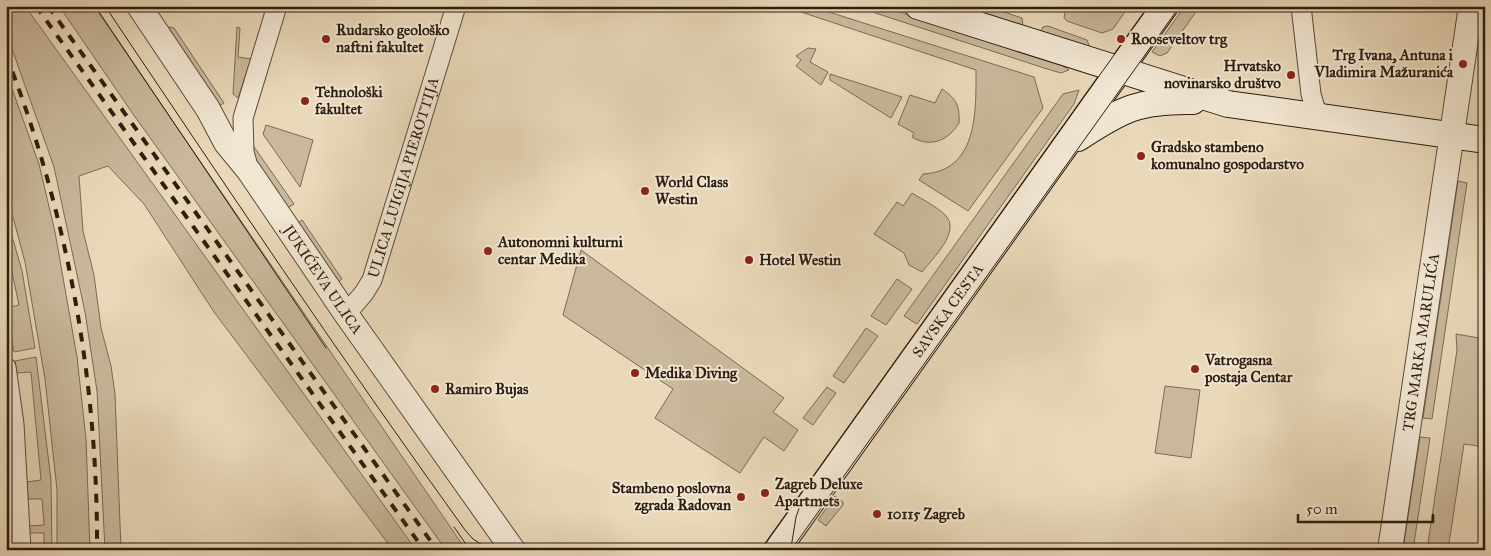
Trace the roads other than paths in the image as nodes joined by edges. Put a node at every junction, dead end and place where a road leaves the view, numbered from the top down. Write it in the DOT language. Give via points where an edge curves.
graph roads {
  1 [pos="139,6"];
  2 [pos="277,6"];
  3 [pos="456,6"];
  4 [pos="918,6"];
  5 [pos="1165,6"];
  6 [pos="1301,6"];
  7 [pos="1471,6"];
  8 [pos="1119,71"];
  9 [pos="1219,101"];
  10 [pos="208,109"];
  11 [pos="243,118"];
  12 [pos="1322,118"];
  13 [pos="1452,136"];
  14 [pos="1485,140"];
  15 [pos="1066,146"];
  16 [pos="249,171"];
  17 [pos="346,314"];
  18 [pos="6,367"];
  19 [pos="798,520"];
  20 [pos="21,550"];
  21 [pos="513,550"];
  22 [pos="777,550"];
  23 [pos="797,550"];
  24 [pos="1390,550"];
  1 -- 10 [label="street, JUKIĆEVA ULICA"];
  2 -- 11 [label="street"];
  3 -- 17 [label="street, ULICA LUIGIJA PIEROTTIJA" via="372,280"];
  4 -- 8 [label="main road"];
  5 -- 8 [label="main road"];
  6 -- 12 [label="street" via="1311,94"];
  7 -- 13 [label="street"];
  8 -- 9 [label="main road"];
  8 -- 15 [label="main road, SAVSKA CESTA"];
  9 -- 12 [label="main road"];
  9 -- 15 [label="main road" via="1143,104 1113,116"];
  10 -- 11 [label="street" via="227,123 240,122"];
  10 -- 16 [label="street, JUKIĆEVA ULICA" via="226,143"];
  11 -- 16 [label="street" via="244,152"];
  12 -- 13 [label="main road"];
  13 -- 14 [label="main road"];
  13 -- 24 [label="street, TRG MARKA MARULIĆA"];
  15 -- 19 [label="main road, SAVSKA CESTA"];
  16 -- 17 [label="street, JUKIĆEVA ULICA"];
  17 -- 21 [label="street, JUKIĆEVA ULICA"];
  18 -- 20 [label="street" via="14,424"];
  19 -- 22 [label="main road, SAVSKA CESTA"];
  19 -- 23 [label="main road"];
}
